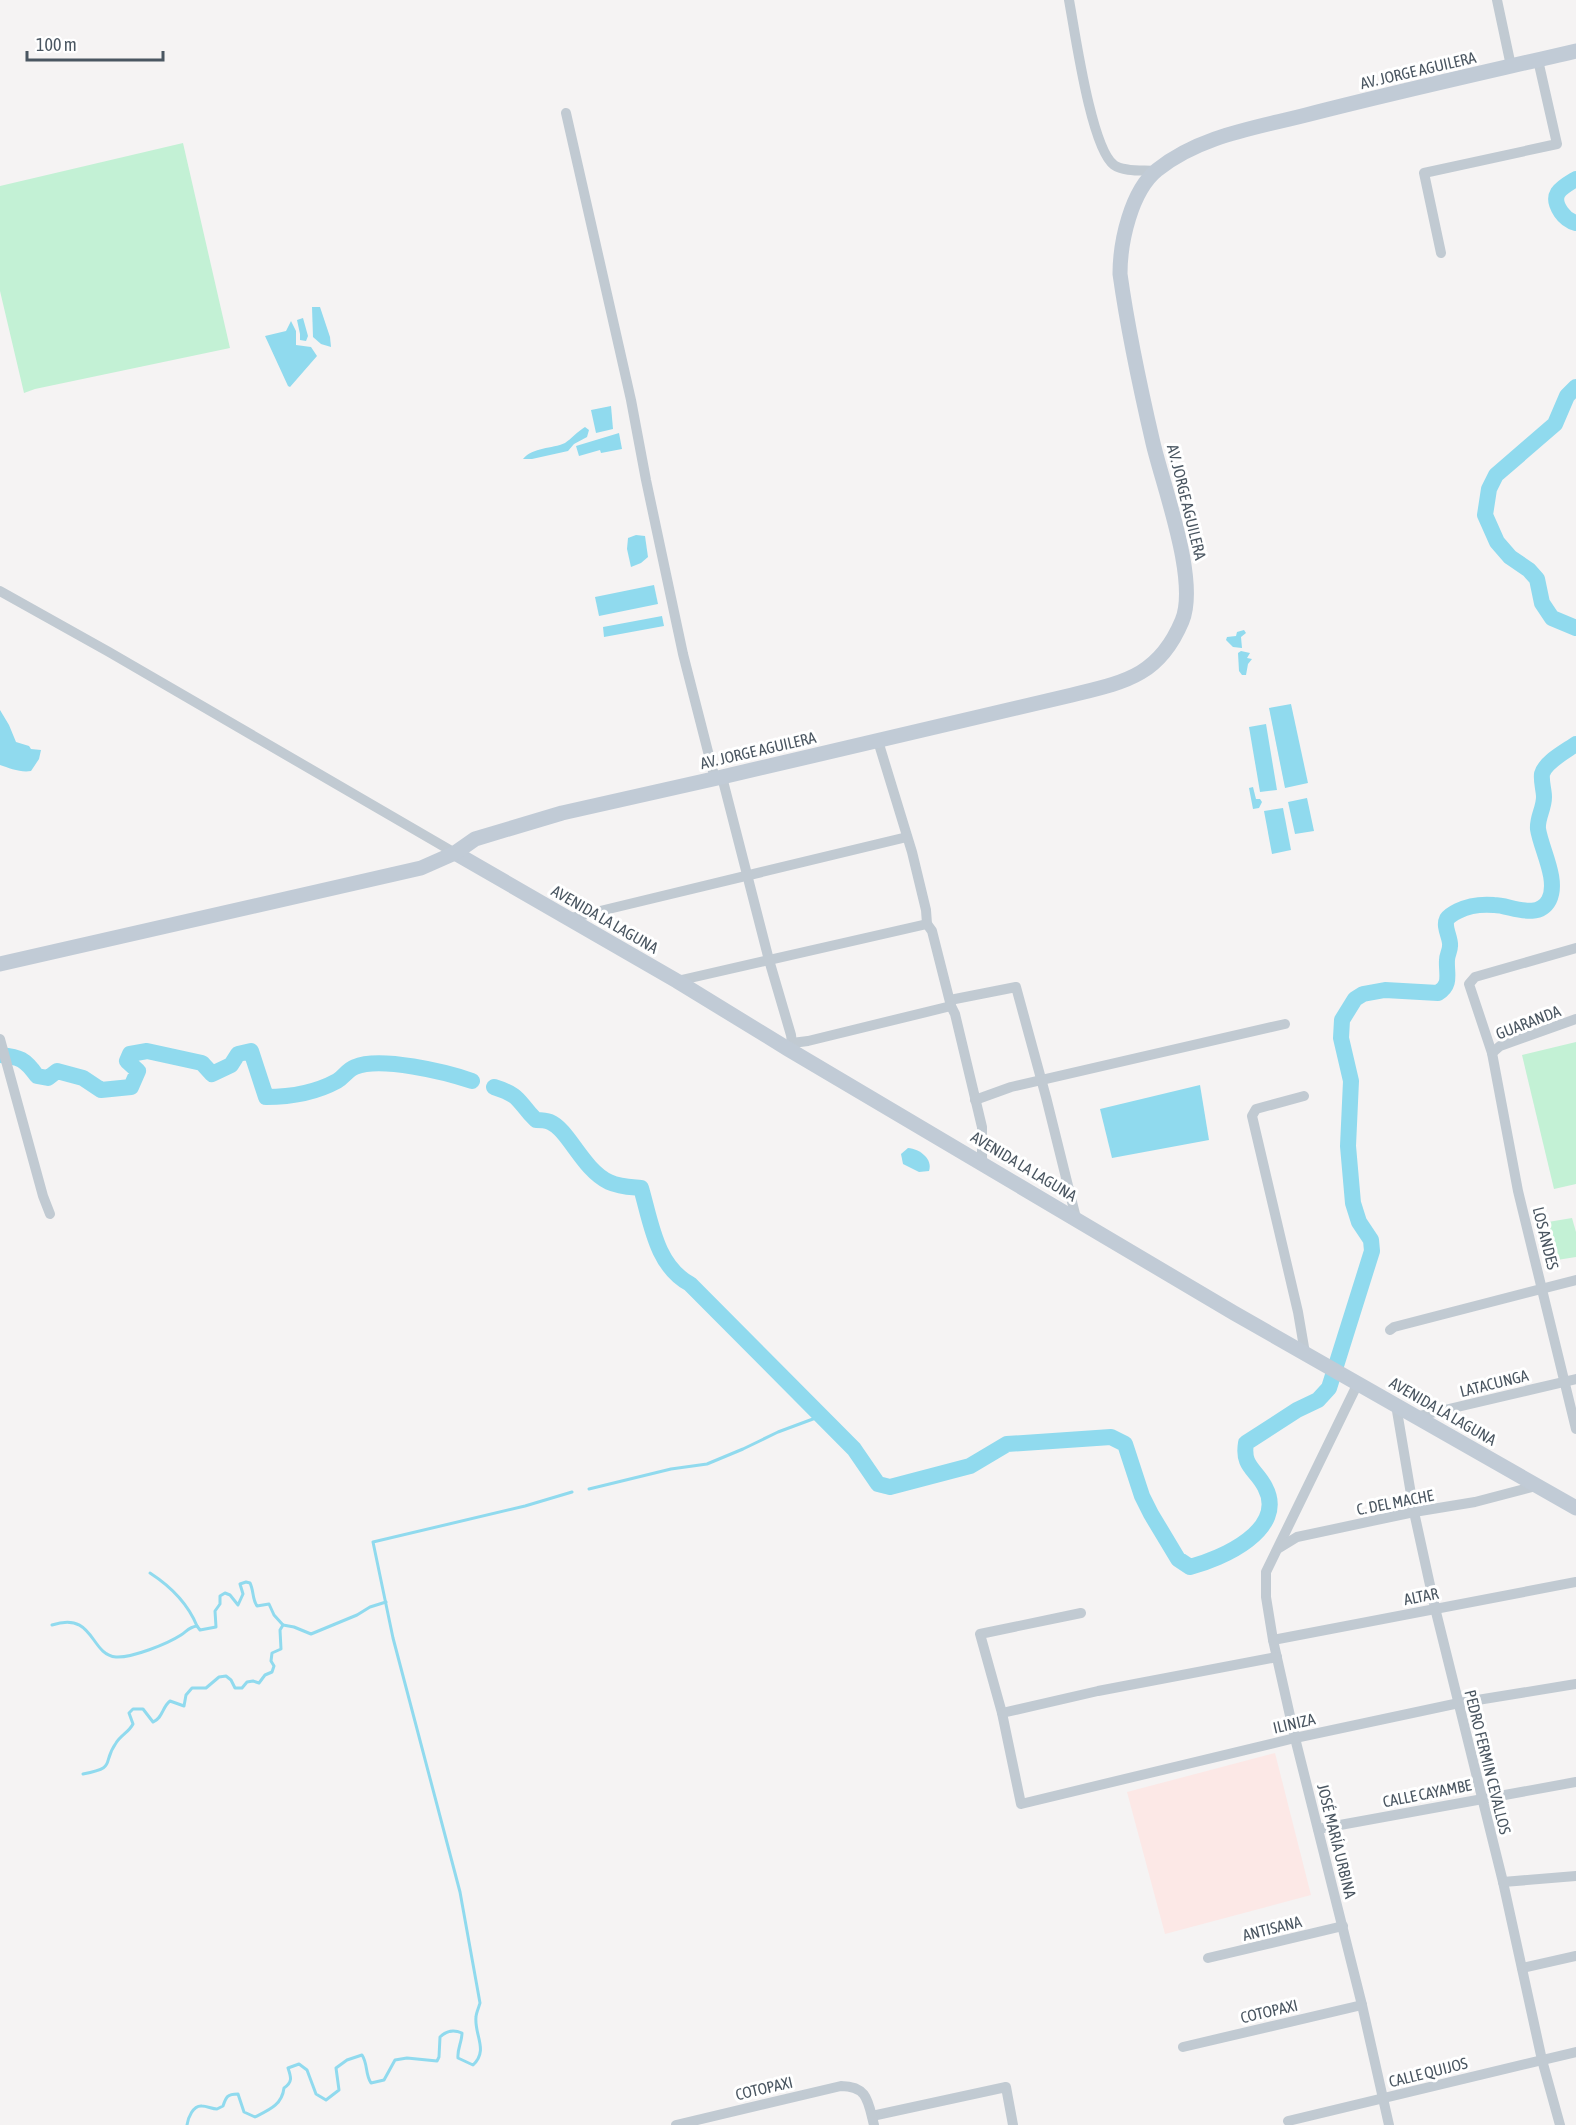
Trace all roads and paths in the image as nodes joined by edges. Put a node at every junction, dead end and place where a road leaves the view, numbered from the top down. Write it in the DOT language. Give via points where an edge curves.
graph roads {
  1 [pos="1069,0"];
  2 [pos="1497,0"];
  3 [pos="1576,51"];
  4 [pos="1538,60"];
  5 [pos="1511,66"];
  6 [pos="566,113"];
  7 [pos="1155,171"];
  8 [pos="1441,253"];
  9 [pos="0,591"];
  10 [pos="878,741"];
  11 [pos="719,778"];
  12 [pos="907,837"];
  13 [pos="455,853"];
  14 [pos="747,876"];
  15 [pos="567,919"];
  16 [pos="927,924"];
  17 [pos="1576,948"];
  18 [pos="769,960"];
  19 [pos="0,964"];
  20 [pos="677,981"];
  21 [pos="950,1003"];
  22 [pos="1576,1019"];
  23 [pos="1285,1024"];
  24 [pos="0,1039"];
  25 [pos="790,1046"];
  26 [pos="1492,1053"];
  27 [pos="1041,1082"];
  28 [pos="1304,1096"];
  29 [pos="975,1100"];
  30 [pos="981,1162"];
  31 [pos="50,1214"];
  32 [pos="1076,1218"];
  33 [pos="1576,1280"];
  34 [pos="1542,1287"];
  35 [pos="1390,1330"];
  36 [pos="1312,1356"];
  37 [pos="1352,1380"];
  38 [pos="1570,1380"];
  39 [pos="1396,1405"];
  40 [pos="1419,1416"];
  41 [pos="1576,1429"];
  42 [pos="1536,1486"];
  43 [pos="1576,1508"];
  44 [pos="1414,1512"];
  45 [pos="1279,1548"];
  46 [pos="1576,1582"];
  47 [pos="1435,1608"];
  48 [pos="1081,1613"];
  49 [pos="1273,1640"];
  50 [pos="1276,1657"];
  51 [pos="1576,1684"];
  52 [pos="1459,1703"];
  53 [pos="1002,1713"];
  54 [pos="1295,1738"];
  55 [pos="1576,1782"];
  56 [pos="1481,1798"];
  57 [pos="1318,1829"];
  58 [pos="1576,1876"];
  59 [pos="1503,1882"];
  60 [pos="1342,1926"];
  61 [pos="1576,1956"];
  62 [pos="1208,1959"];
  63 [pos="1522,1968"];
  64 [pos="1362,2005"];
  65 [pos="1183,2047"];
  66 [pos="1576,2052"];
  67 [pos="1542,2060"];
  68 [pos="1383,2098"];
  69 [pos="724,2112"];
  70 [pos="873,2121"];
  71 [pos="1288,2121"];
  72 [pos="676,2125"];
  73 [pos="728,2125"];
  74 [pos="1013,2125"];
  75 [pos="1389,2125"];
  76 [pos="1560,2125"];
  1 -- 7 [label="street" via="1095,128 1106,156 1122,168"];
  2 -- 5 [label="street"];
  3 -- 4 [label="street, AV. JORGE AGUILERA"];
  4 -- 5 [label="street, AV. JORGE AGUILERA"];
  4 -- 8 [label="street" via="1557,144 1424,173"];
  5 -- 7 [label="street, AV. JORGE AGUILERA" via="1213,139"];
  6 -- 11 [label="street" via="683,654"];
  7 -- 10 [label="street, AV. JORGE AGUILERA" via="1137,195 1120,254 1120,274 1154,444 1185,571 1183,618 1161,656 1140,675 1112,686"];
  9 -- 13 [label="street"];
  10 -- 11 [label="street, AV. JORGE AGUILERA"];
  10 -- 12 [label="street"];
  11 -- 13 [label="street, AV. JORGE AGUILERA" via="562,813 475,839"];
  11 -- 14 [label="street"];
  12 -- 14 [label="street"];
  12 -- 16 [label="street"];
  13 -- 15 [label="street, AVENIDA LA LAGUNA"];
  13 -- 19 [label="street, AV. JORGE AGUILERA" via="421,868"];
  14 -- 15 [label="street"];
  14 -- 18 [label="street"];
  15 -- 20 [label="street, AVENIDA LA LAGUNA"];
  16 -- 18 [label="street"];
  16 -- 21 [label="street"];
  17 -- 26 [label="street, LOS ANDES" via="1470,981"];
  18 -- 20 [label="street"];
  18 -- 25 [label="street"];
  20 -- 25 [label="street, AVENIDA LA LAGUNA"];
  21 -- 25 [label="street"];
  21 -- 27 [label="street" via="1016,987"];
  21 -- 29 [label="street"];
  22 -- 26 [label="street, GUARANDA" via="1500,1046"];
  23 -- 27 [label="street"];
  24 -- 31 [label="street"];
  25 -- 30 [label="street, AVENIDA LA LAGUNA"];
  26 -- 34 [label="street, LOS ANDES" via="1518,1191"];
  27 -- 29 [label="street" via="1011,1087"];
  27 -- 32 [label="street"];
  28 -- 36 [label="street" via="1256,1109 1252,1116"];
  29 -- 30 [label="street" via="982,1127"];
  30 -- 32 [label="street, AVENIDA LA LAGUNA"];
  32 -- 36 [label="street, AVENIDA LA LAGUNA"];
  33 -- 34 [label="street"];
  34 -- 35 [label="street"];
  34 -- 38 [label="street, LOS ANDES"];
  36 -- 37 [label="street, AVENIDA LA LAGUNA"];
  37 -- 39 [label="street, AVENIDA LA LAGUNA"];
  37 -- 45 [label="street"];
  38 -- 40 [label="street, LATACUNGA"];
  38 -- 41 [label="street, LOS ANDES"];
  39 -- 40 [label="street, AVENIDA LA LAGUNA"];
  39 -- 44 [label="street, PEDRO FERMIN CEVALLOS"];
  40 -- 42 [label="street, AVENIDA LA LAGUNA"];
  42 -- 43 [label="street, AVENIDA LA LAGUNA"];
  42 -- 44 [label="street, C. DEL MACHE"];
  44 -- 45 [label="street, C. DEL MACHE" via="1297,1538"];
  44 -- 47 [label="street, PEDRO FERMIN CEVALLOS"];
  45 -- 49 [label="street, JOSÉ MARÍA URBINA" via="1266,1572"];
  46 -- 47 [label="street, ALTAR"];
  47 -- 49 [label="street, ALTAR"];
  47 -- 52 [label="street, PEDRO FERMIN CEVALLOS"];
  48 -- 53 [label="street" via="980,1634"];
  49 -- 50 [label="street, JOSÉ MARÍA URBINA"];
  50 -- 53 [label="street"];
  50 -- 54 [label="street, JOSÉ MARÍA URBINA"];
  51 -- 52 [label="street, ILINIZA"];
  52 -- 54 [label="street, ILINIZA"];
  52 -- 56 [label="street, PEDRO FERMIN CEVALLOS"];
  53 -- 54 [label="street, ILINIZA" via="1021,1804"];
  54 -- 57 [label="street, JOSÉ MARÍA URBINA"];
  55 -- 56 [label="street, CALLE CAYAMBE"];
  56 -- 57 [label="street, CALLE CAYAMBE"];
  56 -- 59 [label="street, PEDRO FERMIN CEVALLOS"];
  57 -- 60 [label="street, JOSÉ MARÍA URBINA"];
  58 -- 59 [label="street"];
  59 -- 63 [label="street, PEDRO FERMIN CEVALLOS"];
  60 -- 62 [label="street, ANTISANA"];
  60 -- 64 [label="street, JOSÉ MARÍA URBINA"];
  61 -- 63 [label="street"];
  63 -- 67 [label="street, PEDRO FERMIN CEVALLOS"];
  64 -- 65 [label="street, COTOPAXI"];
  64 -- 68 [label="street, JOSÉ MARÍA URBINA"];
  66 -- 67 [label="street, CALLE QUIJOS"];
  67 -- 68 [label="street, CALLE QUIJOS"];
  67 -- 76 [label="street, PEDRO FERMIN CEVALLOS"];
  68 -- 71 [label="street, CALLE QUIJOS"];
  68 -- 75 [label="street, JOSÉ MARÍA URBINA"];
  69 -- 70 [label="street, COTOPAXI" via="841,2086 858,2088 866,2096"];
  69 -- 72 [label="street, COTOPAXI"];
  69 -- 73 [label="street"];
  70 -- 74 [label="street" via="1006,2087"];
}
